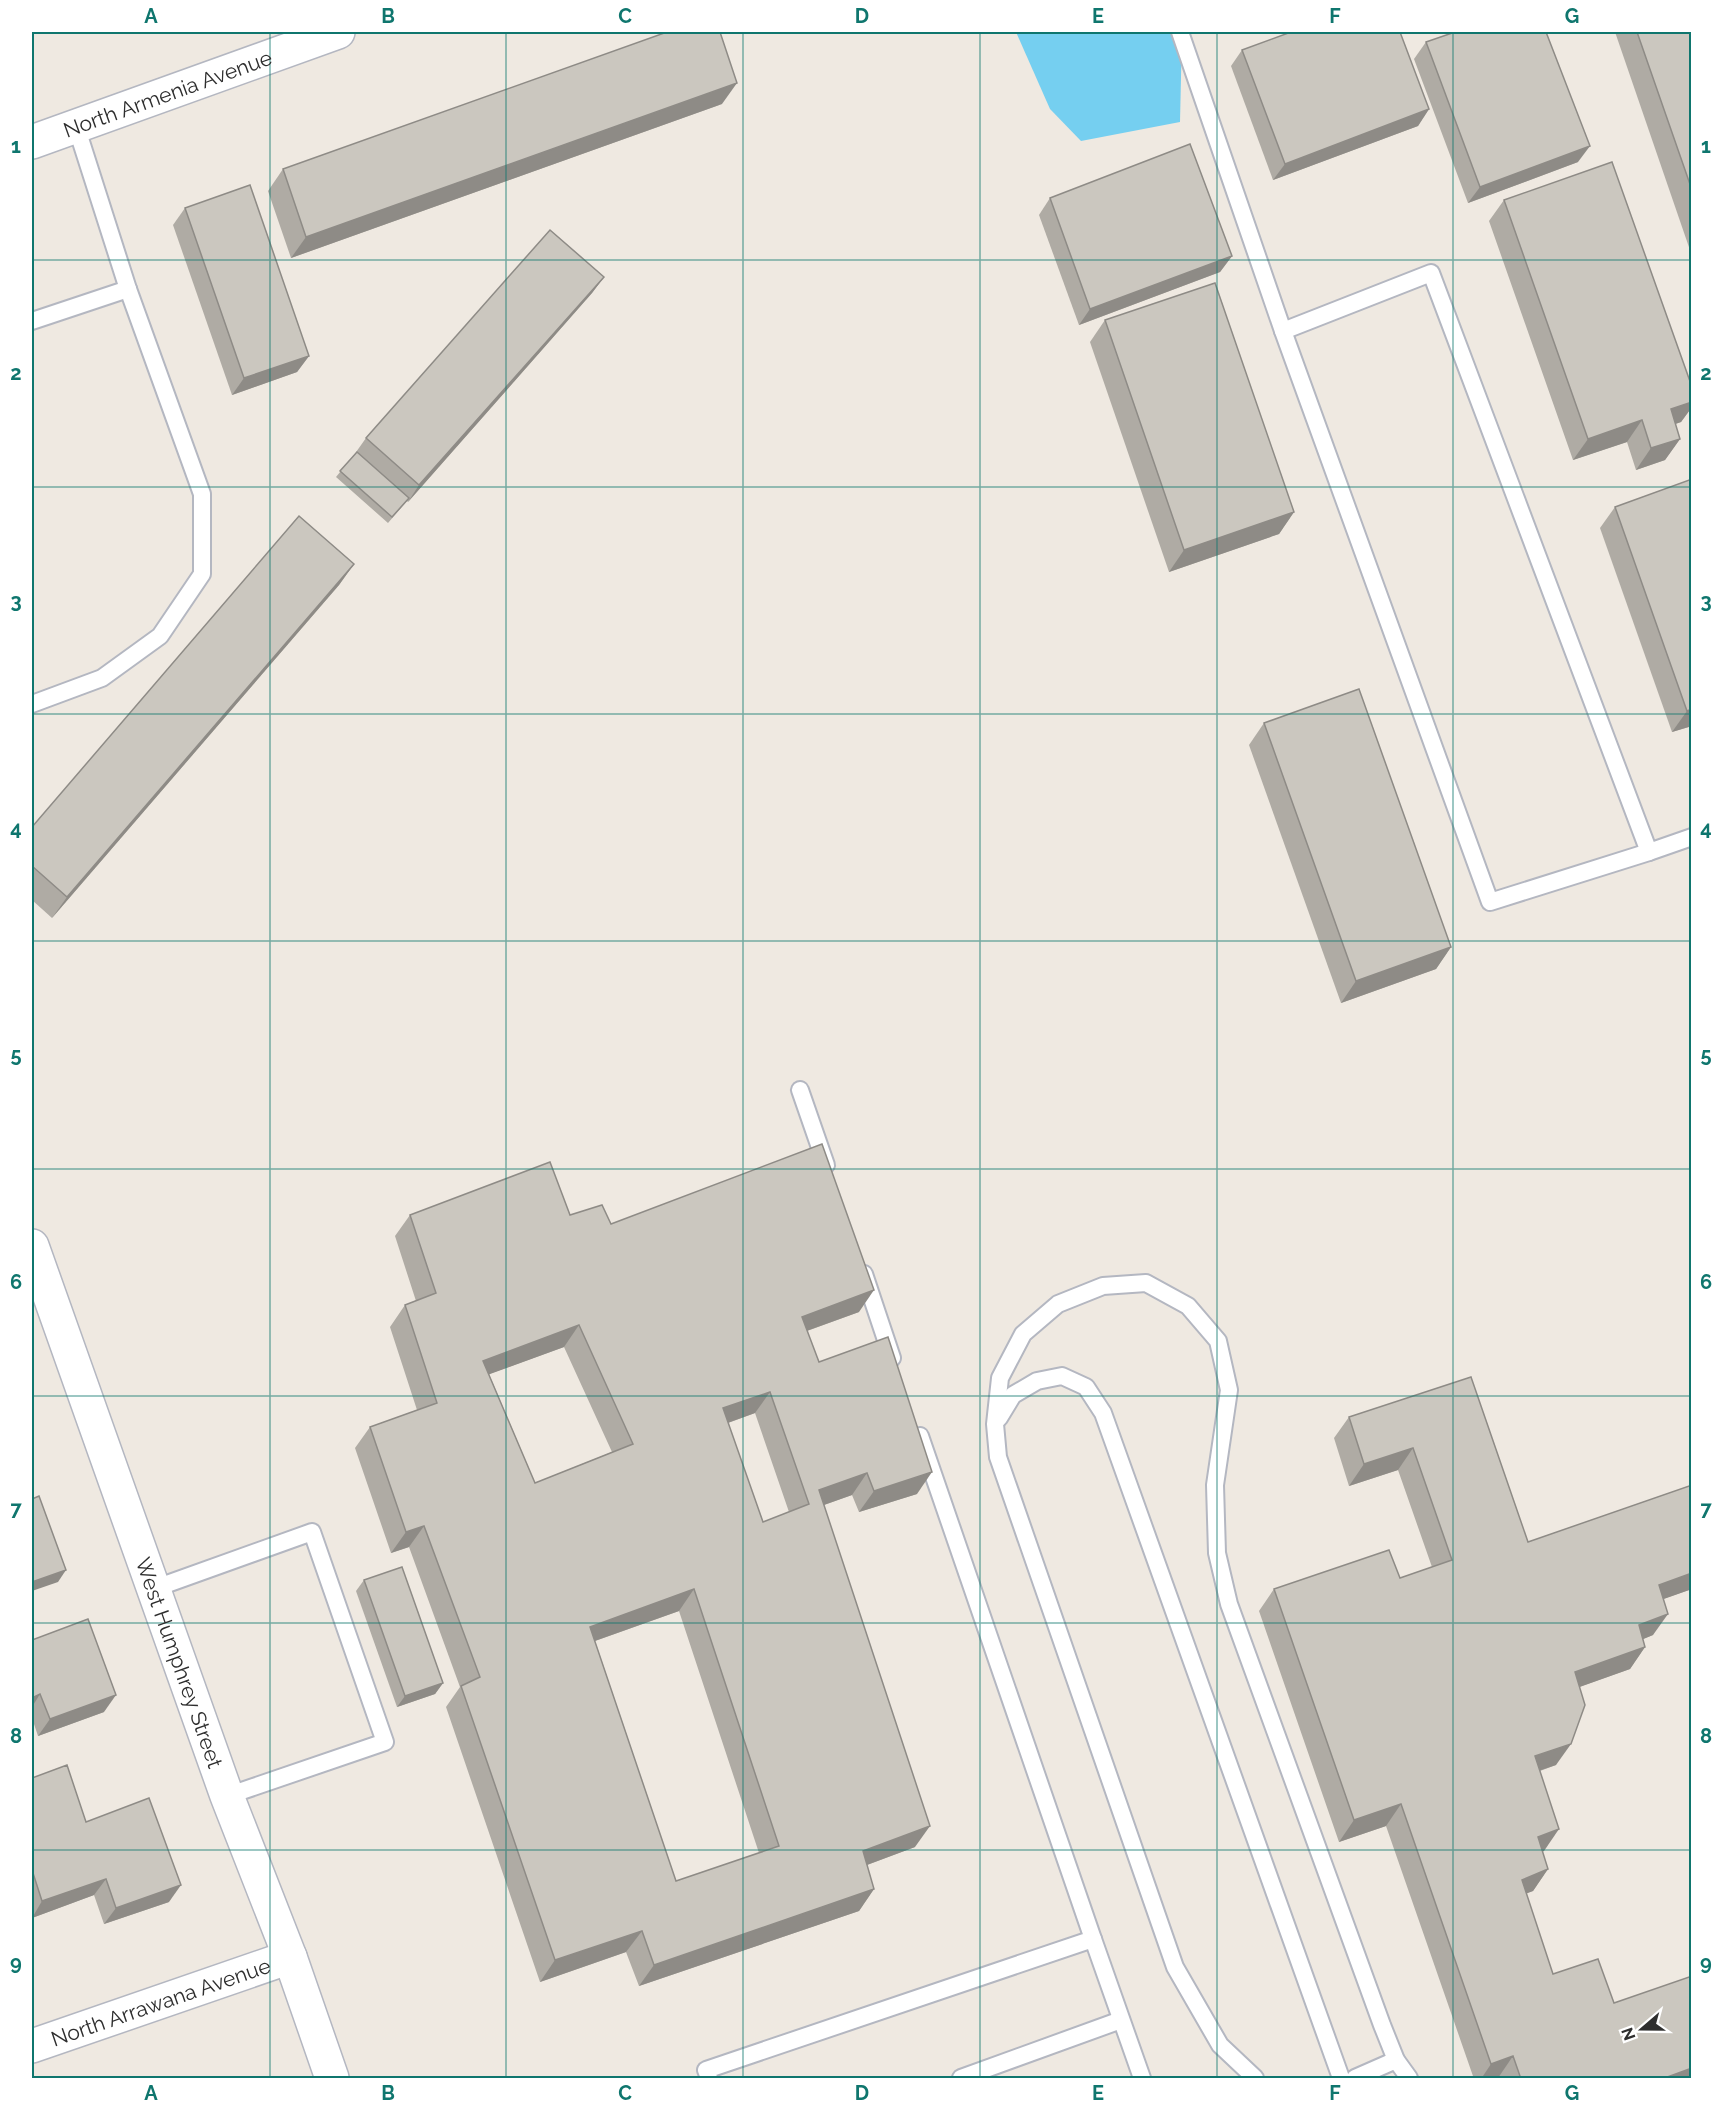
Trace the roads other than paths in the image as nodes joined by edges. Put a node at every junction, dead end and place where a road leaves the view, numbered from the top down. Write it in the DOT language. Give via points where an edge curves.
graph roads {
  1 [pos="338,32"];
  2 [pos="1180,32"];
  3 [pos="76,126"];
  4 [pos="32,142"];
  5 [pos="128,289"];
  6 [pos="32,321"];
  7 [pos="1283,331"];
  8 [pos="32,704"];
  9 [pos="1692,837"];
  10 [pos="1649,852"];
  11 [pos="800,1090"];
  12 [pos="831,1181"];
  13 [pos="32,1246"];
  14 [pos="859,1260"];
  15 [pos="898,1373"];
  16 [pos="914,1418"];
  17 [pos="995,1424"];
  18 [pos="153,1589"];
  19 [pos="227,1796"];
  20 [pos="1093,1939"];
  21 [pos="290,1957"];
  22 [pos="1120,2020"];
  23 [pos="32,2046"];
  24 [pos="1396,2060"];
  25 [pos="332,2079"];
  26 [pos="709,2079"];
  27 [pos="961,2079"];
  28 [pos="1142,2079"];
  29 [pos="1255,2079"];
  30 [pos="1341,2079"];
  31 [pos="1355,2079"];
  32 [pos="1409,2079"];
  1 -- 3 [label="street, North Armenia Avenue"];
  2 -- 7 [label="lane"];
  3 -- 4 [label="street, North Armenia Avenue"];
  3 -- 5 [label="lane"];
  5 -- 6 [label="lane"];
  5 -- 8 [label="lane" via="202,494 202,574 160,636 102,678"];
  7 -- 10 [label="lane" via="1490,902"];
  7 -- 10 [label="lane" via="1431,273"];
  9 -- 10 [label="lane"];
  11 -- 12 [label="lane"];
  13 -- 18 [label="street, West Humphrey Street"];
  14 -- 15 [label="lane"];
  16 -- 20 [label="lane"];
  17 -- 24 [label="lane" via="1000,1378 1023,1334 1058,1304 1103,1286 1146,1283 1188,1306 1218,1341 1229,1390 1215,1485 1217,1553 1229,1604"];
  17 -- 29 [label="lane" via="998,1457 1175,1967 1220,2045"];
  17 -- 30 [label="lane" via="1012,1395 1036,1381 1062,1376 1086,1387 1103,1413"];
  18 -- 19 [label="street, West Humphrey Street"];
  18 -- 19 [label="lane" via="312,1532 385,1742"];
  19 -- 21 [label="street, West Humphrey Street"];
  20 -- 22 [label="lane"];
  20 -- 26 [label="lane" via="706,2070"];
  21 -- 23 [label="street, North Arrawana Avenue"];
  21 -- 25 [label="street, West Humphrey Street"];
  22 -- 27 [label="lane"];
  22 -- 28 [label="lane"];
  24 -- 31 [label="lane"];
  24 -- 32 [label="lane"];
}
